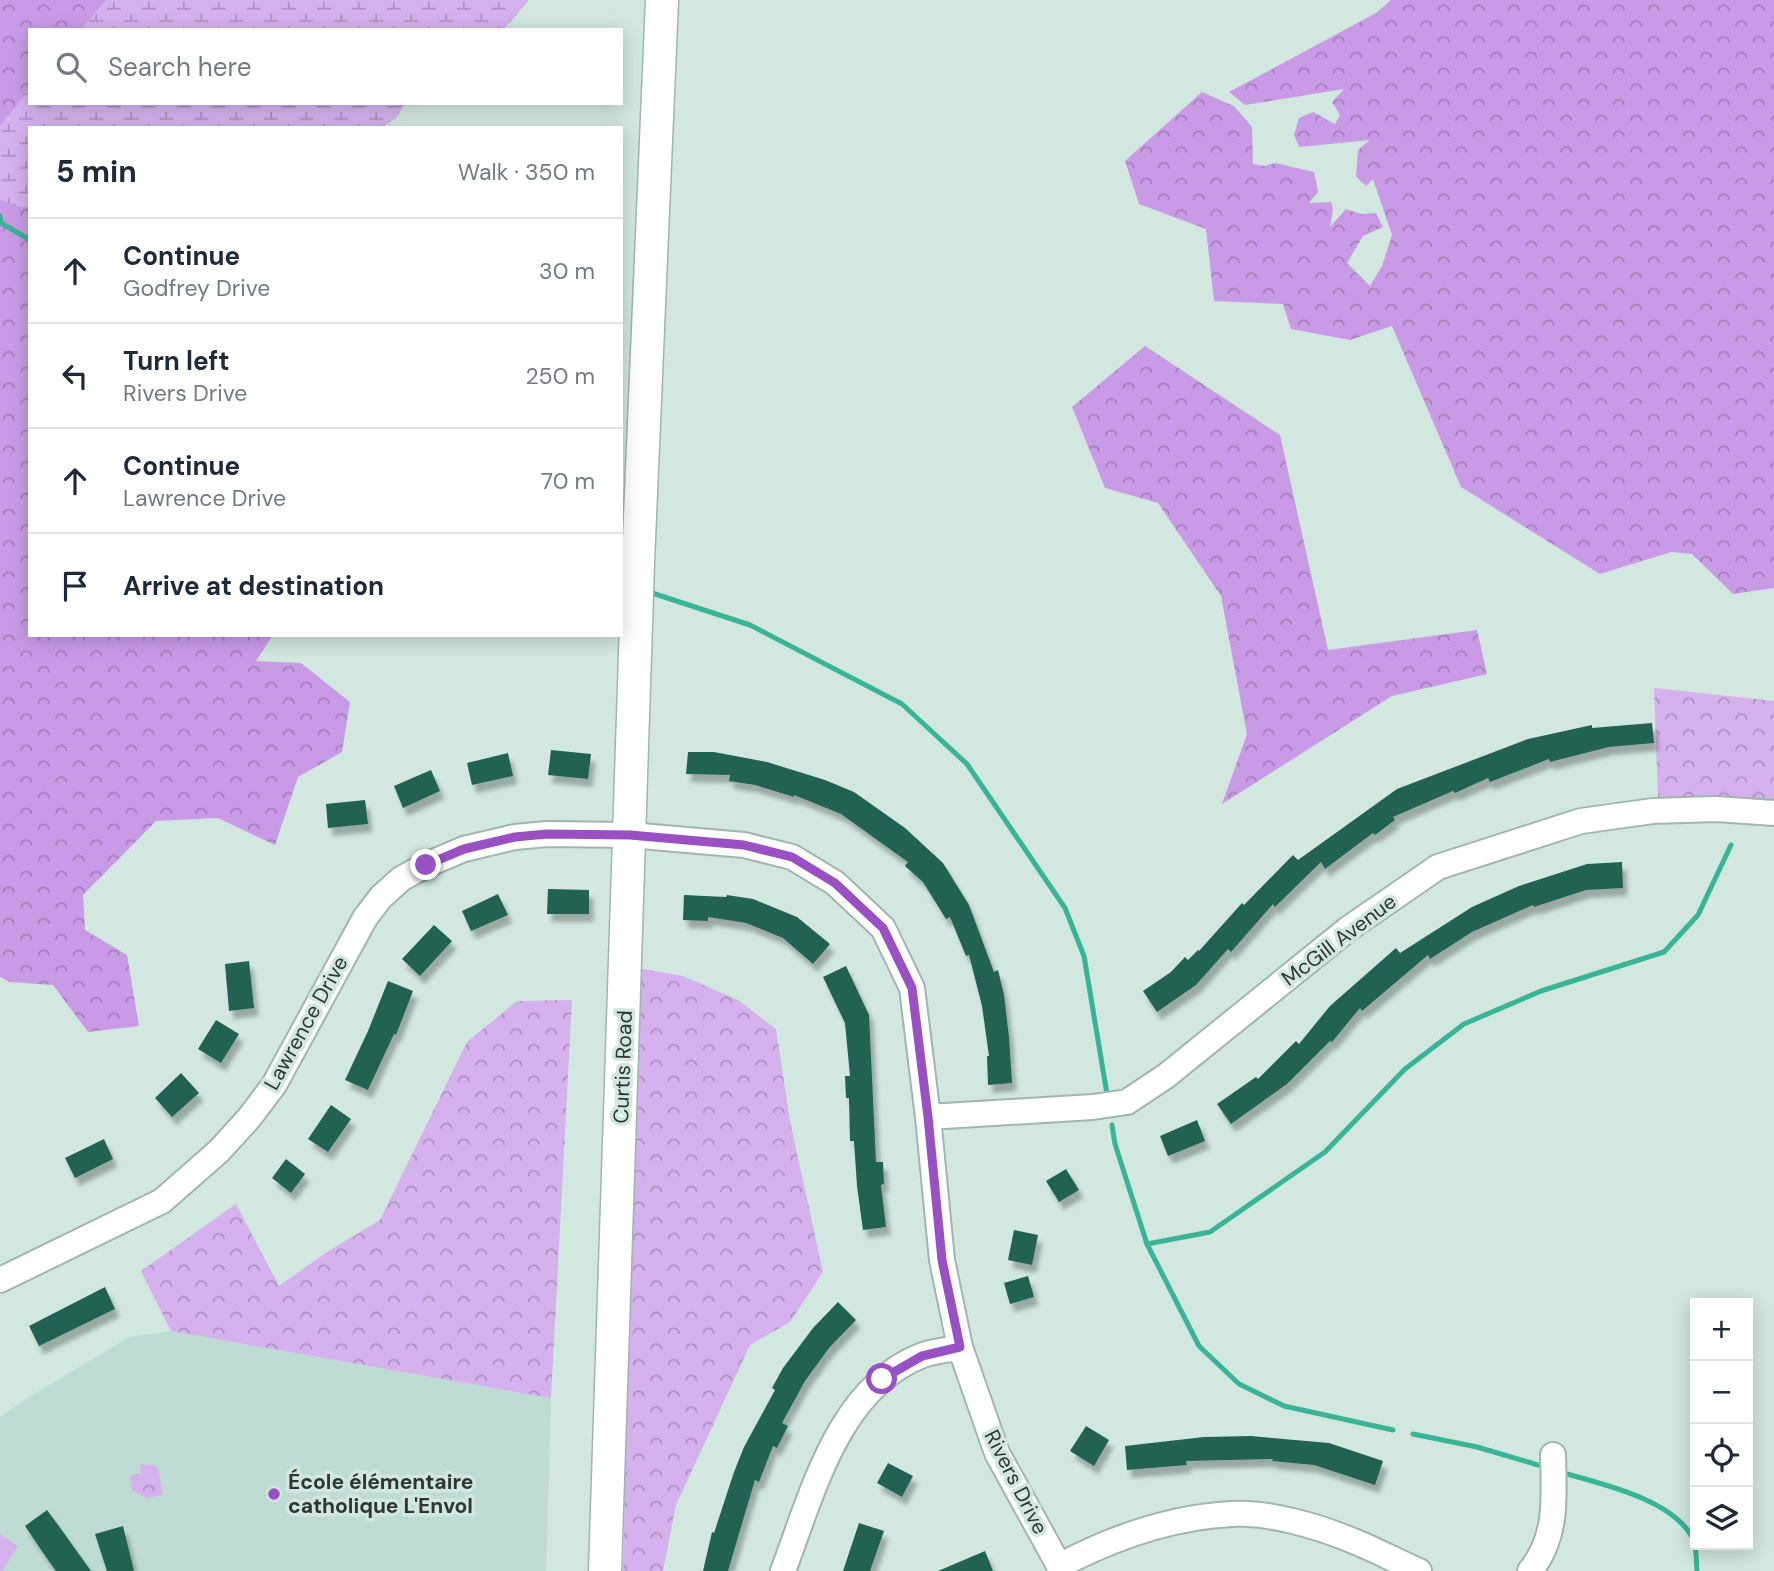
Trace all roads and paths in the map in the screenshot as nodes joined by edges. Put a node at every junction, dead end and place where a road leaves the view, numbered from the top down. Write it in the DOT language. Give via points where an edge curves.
graph roads {
  1 [pos="662,0"];
  2 [pos="1774,813"];
  3 [pos="630,835"];
  4 [pos="928,1117"];
  5 [pos="0,1280"];
  6 [pos="960,1347"];
  7 [pos="1553,1455"];
  8 [pos="1061,1568"];
  9 [pos="605,1571"];
  10 [pos="783,1571"];
  11 [pos="1419,1571"];
  12 [pos="1530,1571"];
  1 -- 3 [label="main road, Curtis Road"];
  2 -- 4 [label="street, McGill Avenue" via="1653,811 1581,821 1438,867 1348,929 1166,1076 1127,1102"];
  3 -- 4 [label="street, Rivers Drive" via="744,845 792,857 835,883 874,919 883,928 912,988"];
  3 -- 5 [label="street, Lawrence Drive" via="515,837 464,849 401,879 365,918 274,1086 219,1151 162,1201"];
  3 -- 9 [label="main road, Curtis Road"];
  4 -- 6 [label="street, Rivers Drive" via="942,1260"];
  6 -- 8 [label="street, Rivers Drive" via="997,1452"];
  6 -- 10 [label="street" via="922,1356 882,1379 855,1406 827,1458"];
  7 -- 12 [label="street" via="1555,1510 1550,1533"];
  8 -- 11 [label="street" via="1082,1554 1140,1531 1234,1514 1311,1526"];
}
